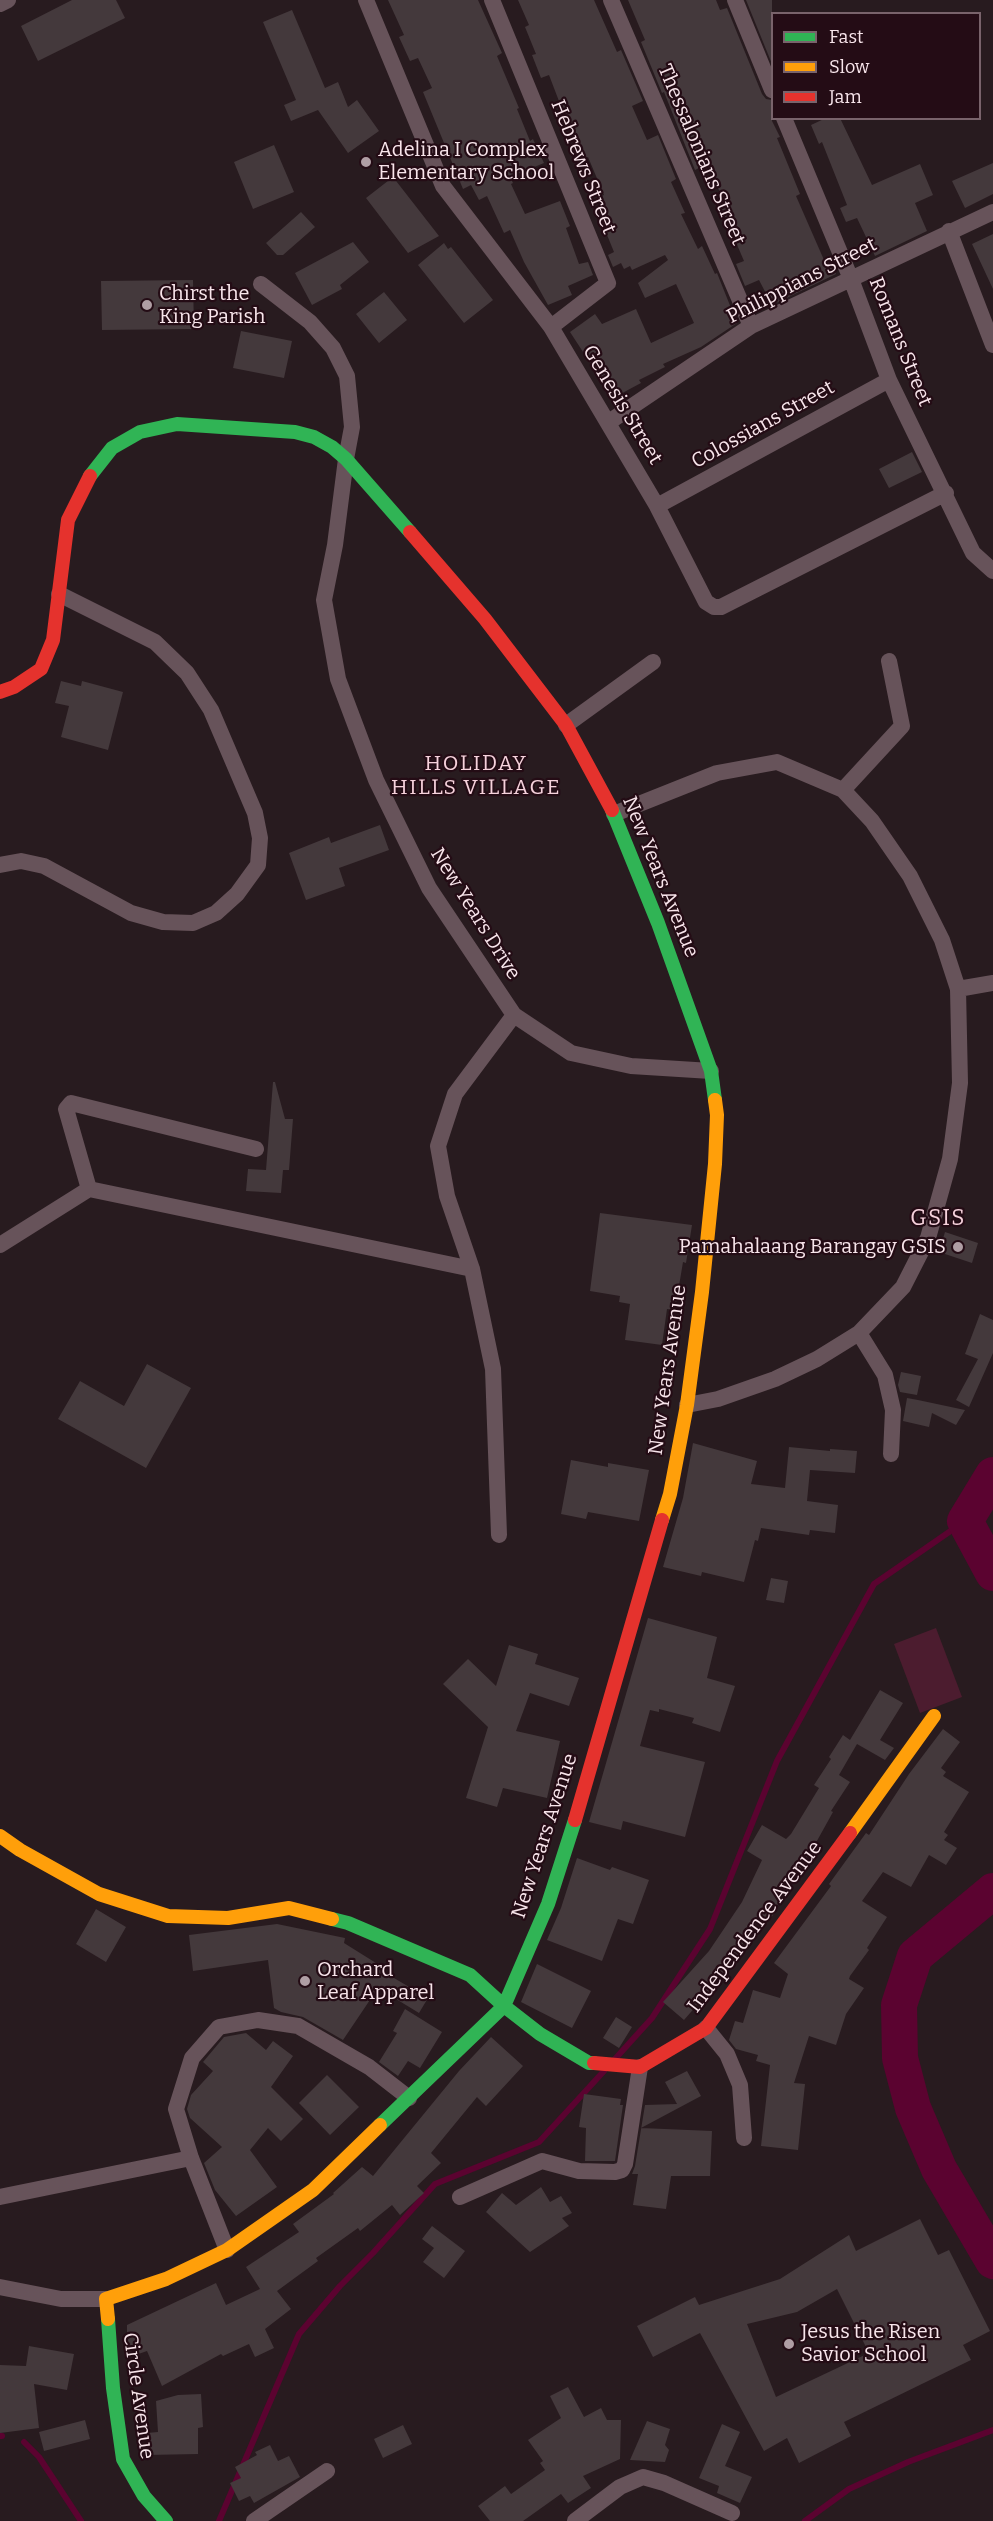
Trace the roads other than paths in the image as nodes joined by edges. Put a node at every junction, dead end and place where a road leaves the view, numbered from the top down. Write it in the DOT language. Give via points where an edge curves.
graph roads {
  1 [pos="8,0"];
  2 [pos="366,0"];
  3 [pos="492,0"];
  4 [pos="611,0"];
  5 [pos="735,0"];
  6 [pos="0,4"];
  7 [pos="771,88"];
  8 [pos="785,120"];
  9 [pos="993,212"];
  10 [pos="949,231"];
  11 [pos="851,279"];
  12 [pos="261,284"];
  13 [pos="751,326"];
  14 [pos="551,327"];
  15 [pos="993,345"];
  16 [pos="889,380"];
  17 [pos="609,422"];
  18 [pos="346,459"];
  19 [pos="946,493"];
  20 [pos="657,506"];
  21 [pos="993,571"];
  22 [pos="59,594"];
  23 [pos="889,661"];
  24 [pos="653,662"];
  25 [pos="0,692"];
  26 [pos="566,725"];
  27 [pos="843,790"];
  28 [pos="614,814"];
  29 [pos="0,865"];
  30 [pos="993,983"];
  31 [pos="958,989"];
  32 [pos="514,1015"];
  33 [pos="711,1071"];
  34 [pos="256,1149"];
  35 [pos="89,1188"];
  36 [pos="0,1245"];
  37 [pos="472,1269"];
  38 [pos="859,1333"];
  39 [pos="687,1405"];
  40 [pos="891,1454"];
  41 [pos="500,1534"];
  42 [pos="934,1716"];
  43 [pos="0,1836"];
  44 [pos="504,2006"];
  45 [pos="706,2028"];
  46 [pos="636,2067"];
  47 [pos="410,2098"];
  48 [pos="744,2138"];
  49 [pos="191,2158"];
  50 [pos="0,2197"];
  51 [pos="460,2197"];
  52 [pos="227,2250"];
  53 [pos="0,2287"];
  54 [pos="106,2299"];
  55 [pos="327,2471"];
  56 [pos="732,2513"];
  57 [pos="166,2521"];
  58 [pos="254,2521"];
  59 [pos="575,2521"];
  1 -- 6 [label="street"];
  2 -- 14 [label="street, Genesis Street" via="443,186"];
  3 -- 14 [label="street, Hebrews Street" via="608,283"];
  4 -- 13 [label="street, Thessalonians Street"];
  5 -- 7 [label="street"];
  8 -- 11 [label="street, Romans Street"];
  9 -- 10 [label="street, Philippians Street"];
  10 -- 11 [label="street, Philippians Street"];
  10 -- 15 [label="street"];
  11 -- 13 [label="street, Philippians Street"];
  11 -- 16 [label="street, Romans Street"];
  12 -- 18 [label="street, New Years Drive" via="310,322 333,348 347,376 352,427"];
  13 -- 17 [label="street, Philippians Street"];
  14 -- 17 [label="street, Genesis Street"];
  16 -- 19 [label="street, Romans Street"];
  16 -- 20 [label="street, Colossians Street"];
  17 -- 20 [label="street, Genesis Street"];
  18 -- 22 [label="street, New Years Avenue" via="314,437 295,432 177,424 140,432 112,448 85,483 68,520"];
  18 -- 26 [label="street, New Years Avenue" via="484,619"];
  18 -- 32 [label="street, New Years Drive" via="324,600 338,679 376,780 429,888"];
  19 -- 20 [label="street, Genesis Street" via="721,607 706,602"];
  19 -- 21 [label="street, Romans Street" via="973,553"];
  22 -- 25 [label="street, New Years Avenue" via="53,640 41,669"];
  22 -- 29 [label="street" via="155,642 187,673 211,710 255,813 260,838 258,865 237,894 216,913 193,922 163,922 131,913 44,866 21,861"];
  23 -- 27 [label="street" via="902,726"];
  24 -- 26 [label="street"];
  26 -- 28 [label="street, New Years Avenue"];
  27 -- 28 [label="street" via="777,762 717,772"];
  27 -- 31 [label="street" via="872,821 909,876 942,940"];
  28 -- 33 [label="street, New Years Avenue"];
  30 -- 31 [label="street"];
  31 -- 38 [label="street" via="960,1083 950,1159 928,1238 903,1287"];
  32 -- 33 [label="street, New Years Drive" via="571,1053 631,1066"];
  32 -- 37 [label="street" via="455,1094 438,1146 447,1196"];
  33 -- 39 [label="street, New Years Avenue" via="717,1114 715,1164"];
  34 -- 35 [label="street" via="71,1104 66,1108"];
  35 -- 36 [label="street"];
  35 -- 37 [label="street"];
  37 -- 41 [label="street" via="493,1369"];
  38 -- 39 [label="street" via="817,1359 775,1378 718,1399"];
  38 -- 40 [label="street" via="885,1375 893,1410"];
  39 -- 44 [label="street, New Years Avenue" via="670,1494 588,1779 548,1904"];
  42 -- 45 [label="street, Independence Avenue"];
  43 -- 44 [label="street" via="99,1894 168,1916 228,1918 289,1908 348,1923 470,1975"];
  44 -- 46 [label="street" via="540,2034 589,2063"];
  44 -- 47 [label="street, New Years Avenue"];
  45 -- 46 [label="street, Independence Avenue"];
  45 -- 48 [label="street" via="727,2054 740,2085"];
  46 -- 51 [label="street" via="622,2170 579,2171 542,2161"];
  47 -- 49 [label="street" via="369,2067 298,2026 258,2020 219,2027 192,2058 176,2109"];
  47 -- 52 [label="street, New Years Avenue" via="313,2190"];
  49 -- 50 [label="street"];
  49 -- 52 [label="street"];
  52 -- 54 [label="street, New Years Avenue" via="166,2279"];
  53 -- 54 [label="street, New Years Avenue" via="61,2299"];
  54 -- 57 [label="street, Circle Avenue" via="123,2459 144,2496"];
  55 -- 58 [label="street"];
  56 -- 59 [label="street" via="643,2477 620,2487"];
}
